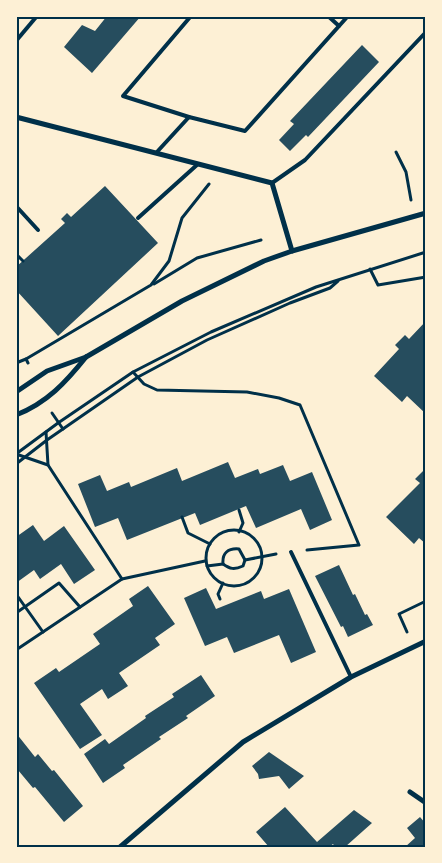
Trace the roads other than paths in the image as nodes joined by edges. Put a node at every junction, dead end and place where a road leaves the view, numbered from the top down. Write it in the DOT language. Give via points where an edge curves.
graph roads {
  1 [pos="38,16"];
  2 [pos="190,16"];
  3 [pos="328,16"];
  4 [pos="348,16"];
  5 [pos="339,26"];
  6 [pos="426,32"];
  7 [pos="16,41"];
  8 [pos="16,117"];
  9 [pos="189,117"];
  10 [pos="156,153"];
  11 [pos="198,164"];
  12 [pos="272,183"];
  13 [pos="16,206"];
  14 [pos="426,213"];
  15 [pos="138,218"];
  16 [pos="38,230"];
  17 [pos="292,251"];
  18 [pos="86,356"];
  19 [pos="16,392"];
  20 [pos="16,415"];
  21 [pos="291,552"];
  22 [pos="426,641"];
  23 [pos="351,677"];
  24 [pos="410,792"];
  25 [pos="426,803"];
  26 [pos="120,847"];
  1 -- 7 [label="lane"];
  2 -- 9 [label="lane" via="123,96"];
  3 -- 5 [label="lane"];
  4 -- 5 [label="lane"];
  5 -- 9 [label="lane" via="245,131"];
  6 -- 12 [label="lane" via="306,160"];
  8 -- 10 [label="street"];
  9 -- 10 [label="lane"];
  10 -- 11 [label="street"];
  11 -- 12 [label="street"];
  11 -- 15 [label="lane"];
  12 -- 17 [label="street"];
  13 -- 16 [label="lane"];
  14 -- 17 [label="street"];
  17 -- 18 [label="street" via="227,278"];
  18 -- 19 [label="street" via="47,371"];
  18 -- 20 [label="street" via="58,390"];
  21 -- 23 [label="lane"];
  22 -- 23 [label="street"];
  23 -- 26 [label="street" via="243,742"];
  24 -- 25 [label="street"];
}
